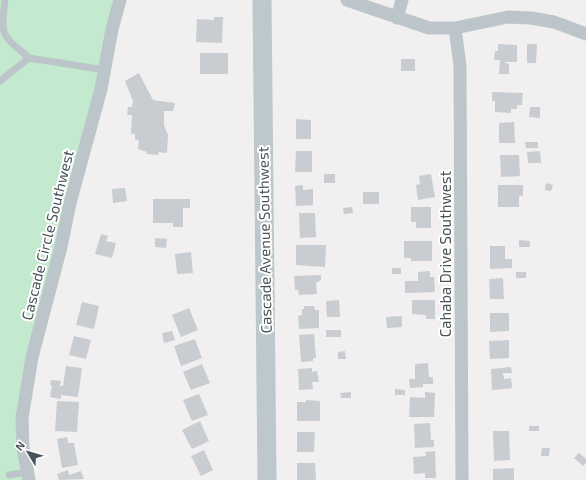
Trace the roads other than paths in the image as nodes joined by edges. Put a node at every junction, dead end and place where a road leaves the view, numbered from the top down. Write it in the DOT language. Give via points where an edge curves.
graph roads {
  1 [pos="4,0"];
  2 [pos="120,0"];
  3 [pos="262,0"];
  4 [pos="347,0"];
  5 [pos="402,0"];
  6 [pos="397,18"];
  7 [pos="455,28"];
  8 [pos="586,34"];
  9 [pos="29,58"];
  10 [pos="104,70"];
  11 [pos="0,81"];
  12 [pos="9,475"];
  13 [pos="28,476"];
  14 [pos="267,480"];
  15 [pos="462,480"];
  1 -- 9 [label="lane" via="4,36"];
  2 -- 10 [label="street, Cascade Circle Southwest"];
  3 -- 14 [label="main road, Cascade Avenue Southwest"];
  4 -- 6 [label="street"];
  5 -- 6 [label="street"];
  6 -- 7 [label="street" via="429,28"];
  7 -- 8 [label="street" via="508,17 531,18 554,22"];
  7 -- 15 [label="street, Cahaba Drive Southwest" via="460,66"];
  9 -- 10 [label="lane"];
  9 -- 11 [label="lane"];
  10 -- 13 [label="street, Cascade Circle Southwest" via="32,357 22,418 22,448"];
  12 -- 13 [label="lane"];
}
